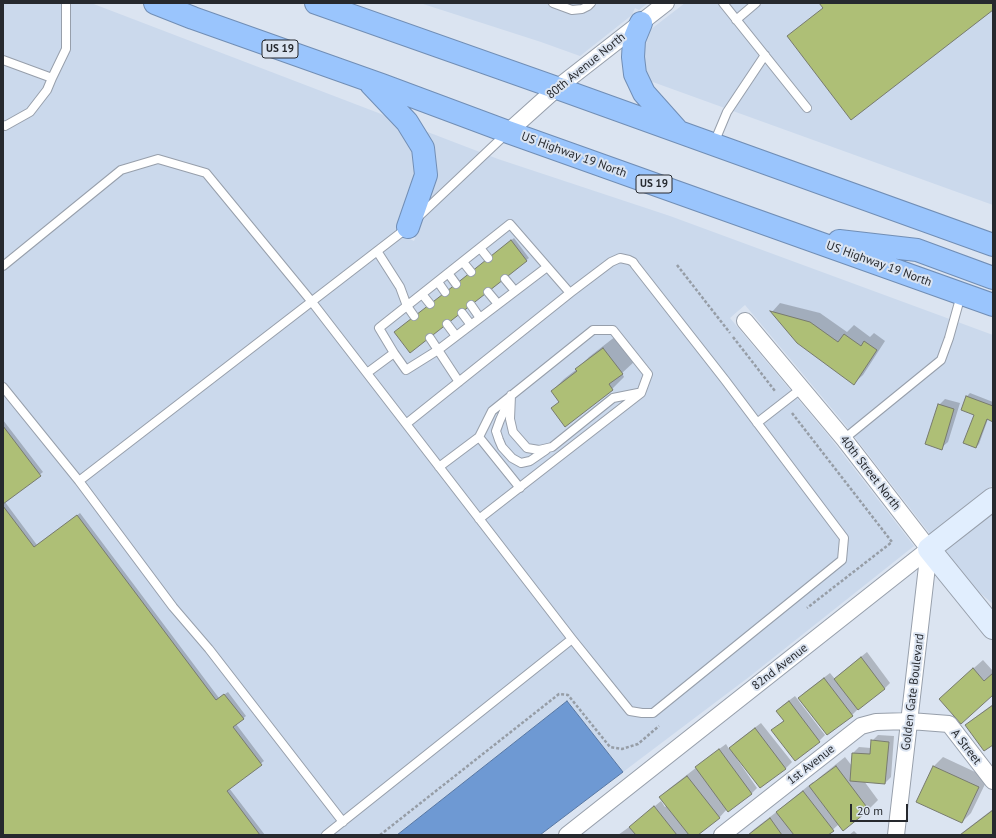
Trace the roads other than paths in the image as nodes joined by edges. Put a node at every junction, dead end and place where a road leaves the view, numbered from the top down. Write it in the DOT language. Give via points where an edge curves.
graph roads {
  1 [pos="66,3"];
  2 [pos="155,3"];
  3 [pos="316,3"];
  4 [pos="553,3"];
  5 [pos="591,3"];
  6 [pos="666,3"];
  7 [pos="723,3"];
  8 [pos="756,3"];
  9 [pos="736,20"];
  10 [pos="641,23"];
  11 [pos="765,56"];
  12 [pos="3,60"];
  13 [pos="52,78"];
  14 [pos="367,80"];
  15 [pos="557,88"];
  16 [pos="806,108"];
  17 [pos="3,125"];
  18 [pos="678,131"];
  19 [pos="508,132"];
  20 [pos="713,144"];
  21 [pos="408,227"];
  22 [pos="800,236"];
  23 [pos="993,245"];
  24 [pos="480,248"];
  25 [pos="377,251"];
  26 [pos="488,258"];
  27 [pos="463,262"];
  28 [pos="3,266"];
  29 [pos="547,267"];
  30 [pos="471,272"];
  31 [pos="448,273"];
  32 [pos="993,278"];
  33 [pos="505,279"];
  34 [pos="438,282"];
  35 [pos="456,284"];
  36 [pos="515,291"];
  37 [pos="445,292"];
  38 [pos="488,292"];
  39 [pos="570,293"];
  40 [pos="422,294"];
  41 [pos="962,294"];
  42 [pos="312,302"];
  43 [pos="430,304"];
  44 [pos="498,304"];
  45 [pos="471,305"];
  46 [pos="993,305"];
  47 [pos="407,306"];
  48 [pos="462,313"];
  49 [pos="414,316"];
  50 [pos="480,318"];
  51 [pos="745,321"];
  52 [pos="447,324"];
  53 [pos="471,325"];
  54 [pos="456,336"];
  55 [pos="430,338"];
  56 [pos="438,350"];
  57 [pos="394,353"];
  58 [pos="367,373"];
  59 [pos="459,382"];
  60 [pos="3,387"];
  61 [pos="802,388"];
  62 [pos="641,393"];
  63 [pos="511,395"];
  64 [pos="757,423"];
  65 [pos="406,424"];
  66 [pos="479,437"];
  67 [pos="844,439"];
  68 [pos="552,447"];
  69 [pos="439,467"];
  70 [pos="79,480"];
  71 [pos="520,488"];
  72 [pos="993,499"];
  73 [pos="479,519"];
  74 [pos="929,549"];
  75 [pos="993,628"];
  76 [pos="572,639"];
  77 [pos="910,721"];
  78 [pos="993,781"];
  79 [pos="343,822"];
  80 [pos="326,835"];
  81 [pos="567,835"];
  82 [pos="722,835"];
  83 [pos="896,835"];
  1 -- 13 [label="lane" via="66,49"];
  2 -- 14 [label="highway, US Highway 19 North / US 19"];
  3 -- 15 [label="highway"];
  4 -- 5 [label="lane" via="572,10 582,9"];
  6 -- 10 [label="street, 80th Avenue North"];
  7 -- 9 [label="lane"];
  8 -- 9 [label="lane"];
  9 -- 11 [label="lane"];
  10 -- 15 [label="street, 80th Avenue North"];
  10 -- 18 [label="highway" via="634,40 635,74 644,93"];
  11 -- 16 [label="lane"];
  11 -- 20 [label="lane" via="727,112"];
  12 -- 13 [label="lane"];
  13 -- 17 [label="lane" via="47,90 30,112"];
  14 -- 19 [label="highway, US Highway 19 North / US 19"];
  14 -- 21 [label="highway" via="407,122 423,148 426,175"];
  15 -- 18 [label="highway"];
  15 -- 19 [label="street, 80th Avenue North"];
  18 -- 20 [label="highway"];
  19 -- 21 [label="lane"];
  19 -- 22 [label="highway, US Highway 19 North / US 19"];
  20 -- 23 [label="highway"];
  21 -- 25 [label="lane"];
  22 -- 32 [label="highway" via="917,250"];
  22 -- 41 [label="highway, US Highway 19 North / US 19"];
  24 -- 26 [label="lane"];
  24 -- 27 [label="lane"];
  24 -- 29 [label="lane" via="510,224"];
  25 -- 42 [label="lane"];
  25 -- 47 [label="lane" via="400,287"];
  27 -- 30 [label="lane"];
  27 -- 31 [label="lane"];
  28 -- 42 [label="lane" via="121,170 158,159 206,173"];
  29 -- 36 [label="lane"];
  29 -- 39 [label="lane"];
  31 -- 34 [label="lane"];
  31 -- 35 [label="lane"];
  33 -- 36 [label="lane"];
  34 -- 37 [label="lane"];
  34 -- 40 [label="lane"];
  36 -- 44 [label="lane"];
  38 -- 44 [label="lane"];
  39 -- 59 [label="lane"];
  39 -- 64 [label="lane" via="616,259 625,258 633,262"];
  40 -- 43 [label="lane"];
  40 -- 47 [label="lane"];
  41 -- 46 [label="highway, US Highway 19 North / US 19"];
  41 -- 67 [label="lane" via="941,360"];
  42 -- 58 [label="lane"];
  42 -- 70 [label="lane"];
  44 -- 50 [label="lane"];
  45 -- 50 [label="lane"];
  47 -- 49 [label="lane"];
  47 -- 57 [label="lane" via="379,328"];
  48 -- 53 [label="lane"];
  50 -- 53 [label="lane"];
  51 -- 61 [label="street, 40th Street North"];
  52 -- 54 [label="lane"];
  53 -- 54 [label="lane"];
  54 -- 56 [label="lane"];
  55 -- 56 [label="lane"];
  56 -- 57 [label="lane" via="406,370"];
  56 -- 59 [label="lane"];
  57 -- 58 [label="lane"];
  58 -- 65 [label="lane"];
  59 -- 65 [label="lane"];
  60 -- 70 [label="lane"];
  61 -- 64 [label="lane"];
  61 -- 67 [label="street, 40th Street North"];
  62 -- 63 [label="lane" via="648,374 613,330 594,330"];
  62 -- 68 [label="lane" via="613,398"];
  62 -- 71 [label="lane"];
  63 -- 66 [label="lane" via="492,411"];
  63 -- 68 [label="lane" via="510,419 513,432 527,448 539,450"];
  63 -- 68 [label="lane" via="496,431 502,447 512,458 521,462 530,461"];
  64 -- 76 [label="lane" via="844,538 842,560 653,713 630,711"];
  65 -- 69 [label="lane"];
  66 -- 69 [label="lane"];
  66 -- 71 [label="lane"];
  67 -- 74 [label="street, 40th Street North"];
  69 -- 73 [label="lane"];
  70 -- 79 [label="lane" via="173,607 209,649"];
  71 -- 73 [label="lane"];
  72 -- 74 [label="street, 82nd Avenue"];
  73 -- 76 [label="lane"];
  74 -- 75 [label="street, 40th Street North"];
  74 -- 77 [label="street, Golden Gate Boulevard"];
  74 -- 81 [label="street, 82nd Avenue"];
  76 -- 79 [label="lane"];
  77 -- 78 [label="street, A Street" via="949,724"];
  77 -- 82 [label="street, 1st Avenue" via="876,722 861,726"];
  77 -- 83 [label="street, Golden Gate Boulevard"];
  79 -- 80 [label="lane"];
}
